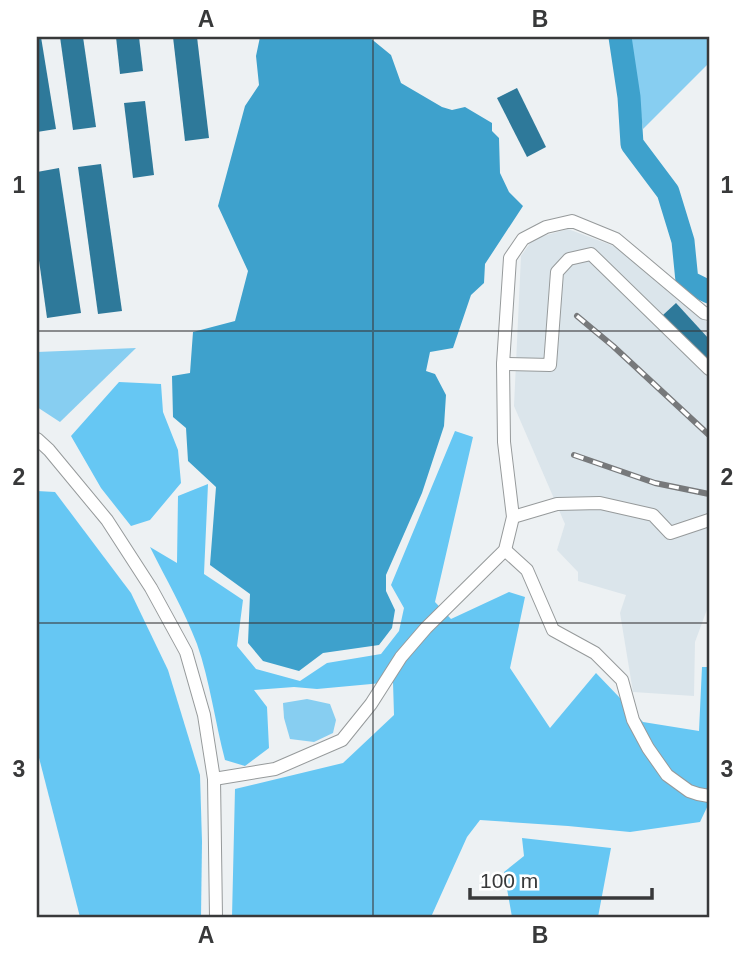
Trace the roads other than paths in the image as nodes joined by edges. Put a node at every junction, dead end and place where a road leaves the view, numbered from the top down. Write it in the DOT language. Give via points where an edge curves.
graph roads {
  1 [pos="709,314"];
  2 [pos="503,364"];
  3 [pos="709,369"];
  4 [pos="37,439"];
  5 [pos="513,517"];
  6 [pos="709,520"];
  7 [pos="505,550"];
  8 [pos="214,779"];
  9 [pos="708,796"];
  10 [pos="216,917"];
  1 -- 2 [label="street" via="616,239 572,222 546,227 523,239 510,258"];
  2 -- 3 [label="street" via="550,365 557,272 569,259 591,254"];
  2 -- 5 [label="street" via="504,442"];
  4 -- 8 [label="street" via="107,520 152,588 186,652 204,715"];
  5 -- 6 [label="street" via="557,504 600,503 653,515 670,533"];
  5 -- 7 [label="street"];
  7 -- 8 [label="street" via="418,637 342,740 275,769"];
  7 -- 9 [label="street" via="527,570 553,630 595,653 622,680 633,720 667,775 689,791"];
  8 -- 10 [label="street"];
}
